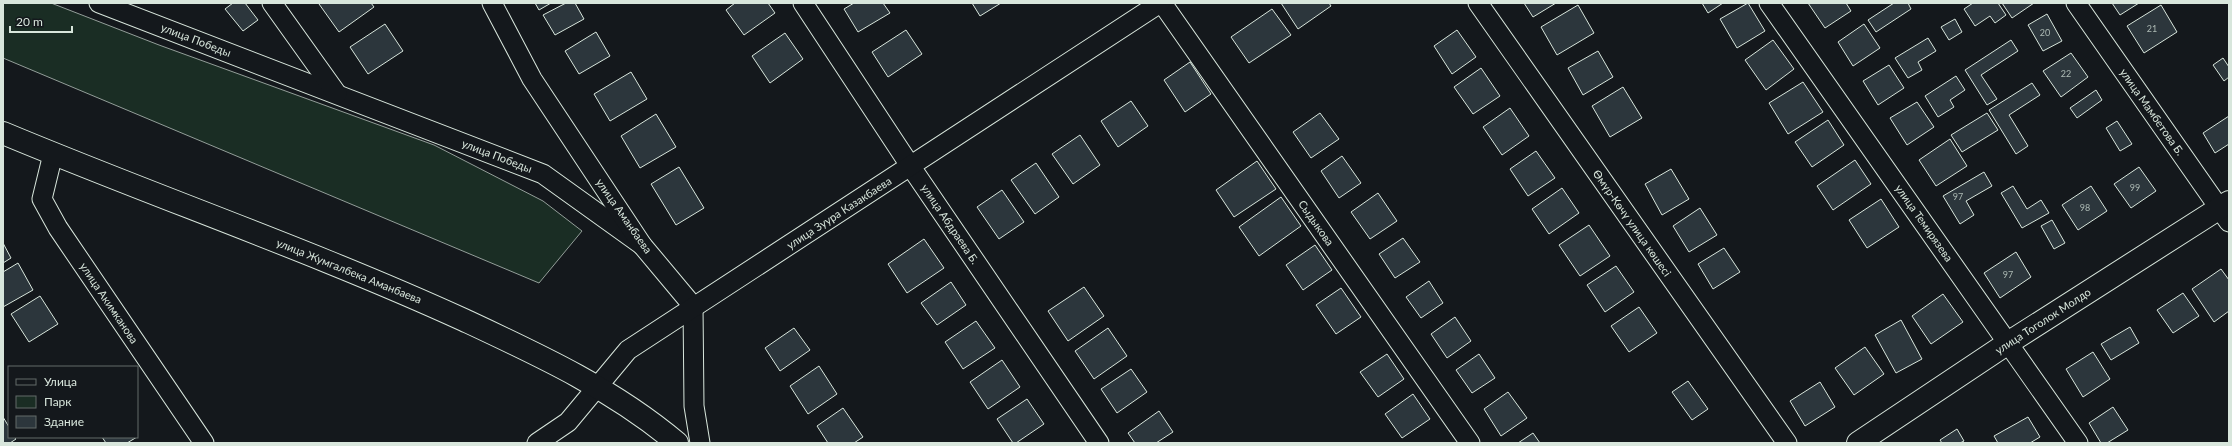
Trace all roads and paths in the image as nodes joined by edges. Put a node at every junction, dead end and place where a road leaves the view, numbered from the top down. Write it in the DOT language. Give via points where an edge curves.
graph roads {
  1 [pos="99,3"];
  2 [pos="272,3"];
  3 [pos="492,3"];
  4 [pos="803,3"];
  5 [pos="1161,3"];
  6 [pos="1478,3"];
  7 [pos="1769,3"];
  8 [pos="2076,3"];
  9 [pos="337,94"];
  10 [pos="3,133"];
  11 [pos="53,154"];
  12 [pos="911,167"];
  13 [pos="2226,211"];
  14 [pos="642,245"];
  15 [pos="693,306"];
  16 [pos="2008,343"];
  17 [pos="599,387"];
  18 [pos="204,443"];
  19 [pos="536,443"];
  20 [pos="677,443"];
  21 [pos="700,443"];
  22 [pos="1099,443"];
  23 [pos="1470,443"];
  24 [pos="1787,443"];
  25 [pos="1858,443"];
  26 [pos="2078,443"];
  1 -- 9 [label="street, улица Победы"];
  2 -- 9 [label="street"];
  3 -- 14 [label="street, улица Аманбаева" via="532,79"];
  4 -- 12 [label="street, улица Абдраева Б."];
  5 -- 12 [label="street, улица Зуура Казакбаева"];
  5 -- 23 [label="street, Сыдыкова"];
  6 -- 24 [label="street, Өмүр-Көчү улица көшесі"];
  7 -- 16 [label="street, улица Темирязева"];
  8 -- 13 [label="street, улица Мамбетова Б."];
  9 -- 14 [label="street, улица Победы" via="543,174"];
  10 -- 11 [label="main road, улица Жумгалбека Аманбаева"];
  11 -- 17 [label="main road, улица Жумгалбека Аманбаева" via="396,289 548,359"];
  11 -- 18 [label="street, улица Акимканова" via="42,199 58,228"];
  12 -- 15 [label="street, улица Зуура Казакбаева"];
  12 -- 22 [label="street, улица Абдраева Б."];
  13 -- 16 [label="main road, улица Тоголок Молдо"];
  14 -- 15 [label="street, улица Аманбаева"];
  15 -- 17 [label="street, улица Зуура Казакбаева" via="628,350"];
  15 -- 21 [label="street" via="694,406"];
  16 -- 25 [label="main road, улица Тоголок Молдо"];
  16 -- 26 [label="street, улица Темирязева"];
  17 -- 19 [label="street, улица Зуура Казакбаева" via="568,422"];
  17 -- 20 [label="main road, улица Жумгалбека Аманбаева" via="650,420"];
}
